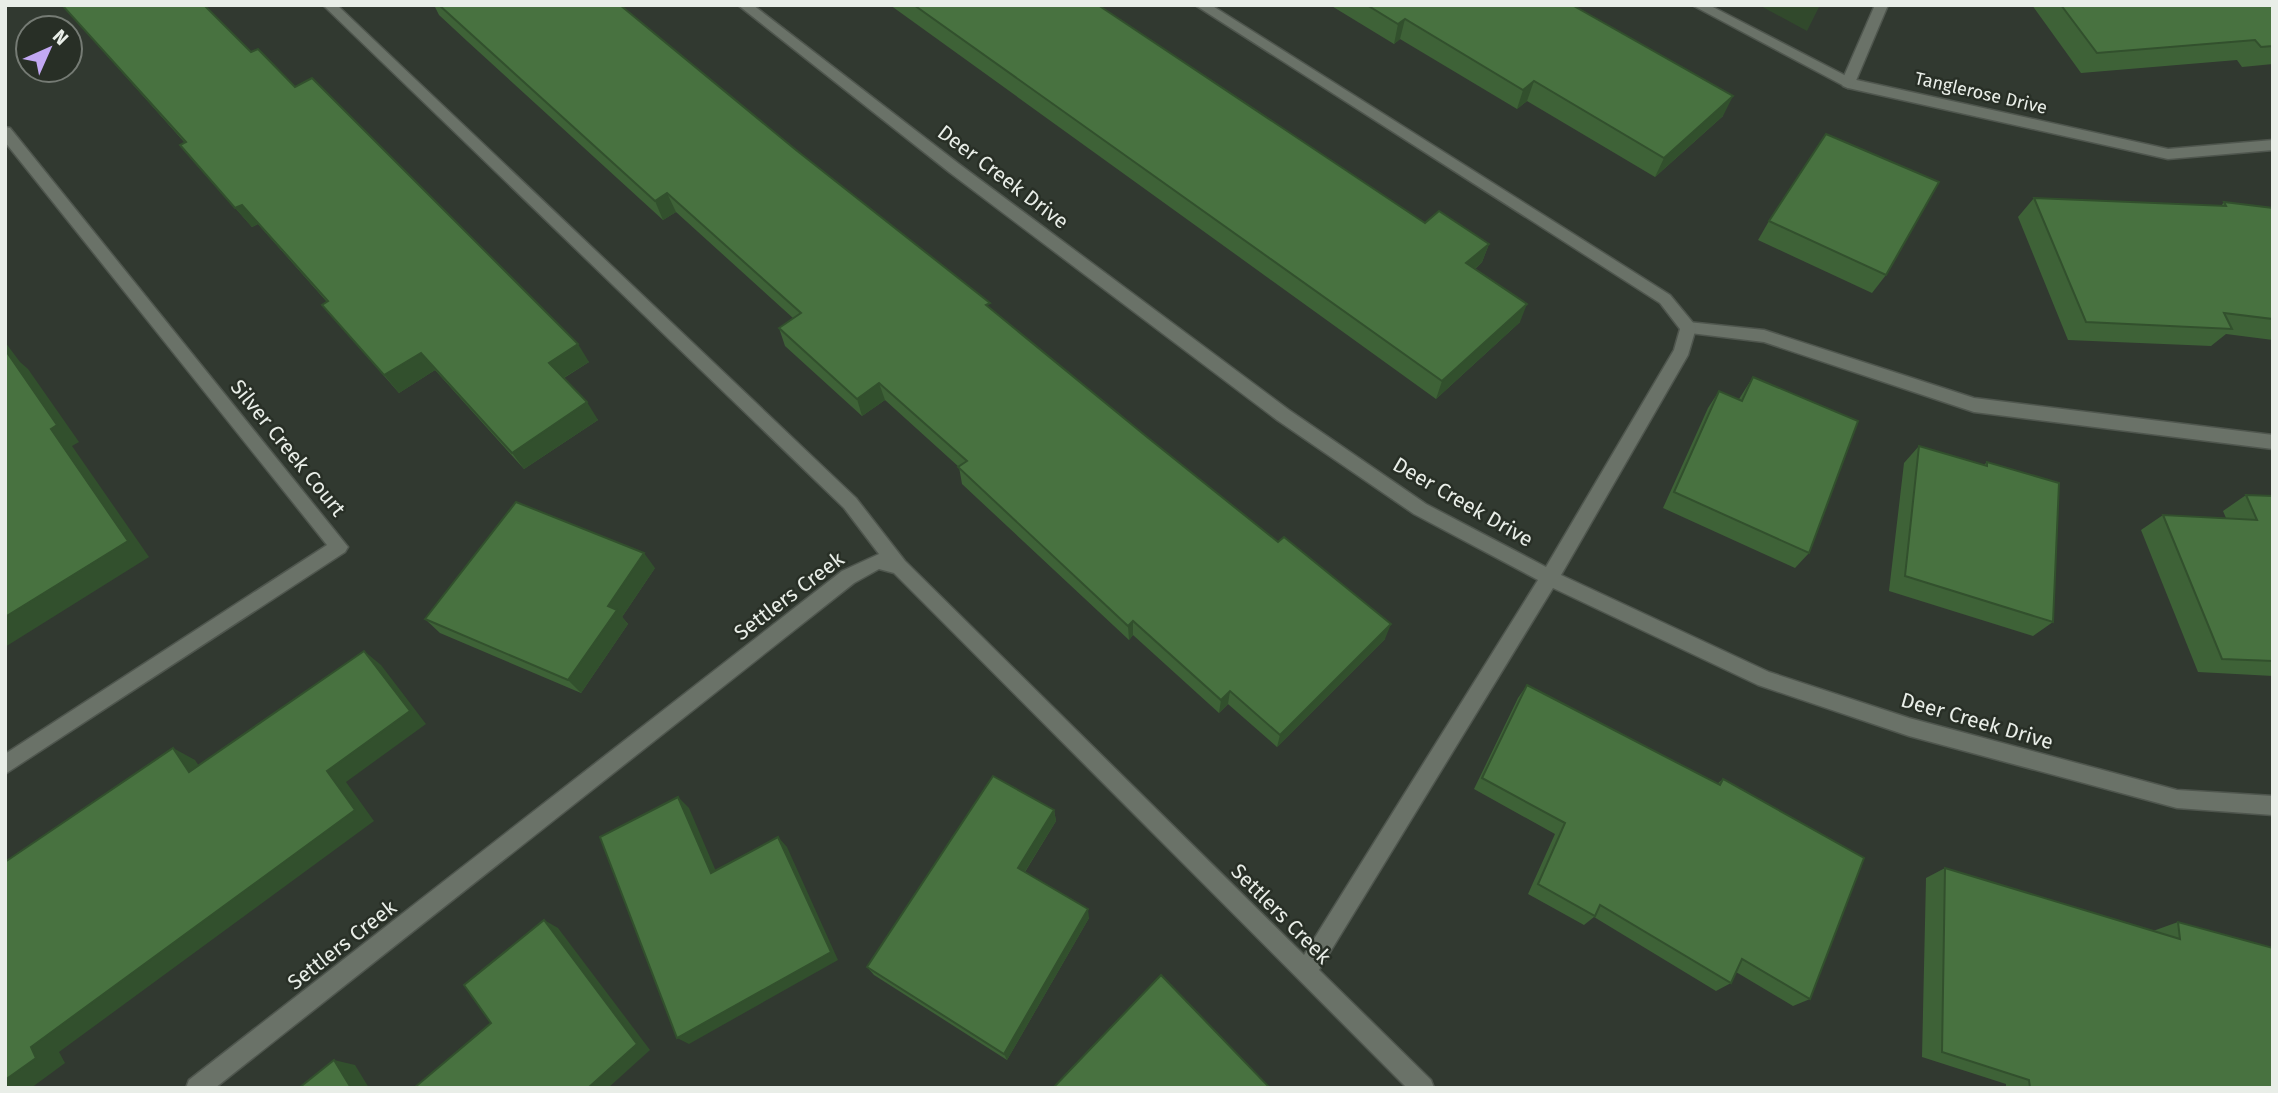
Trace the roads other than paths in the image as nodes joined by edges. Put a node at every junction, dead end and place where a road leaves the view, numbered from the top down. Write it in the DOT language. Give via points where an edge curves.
graph roads {
  1 [pos="329,5"];
  2 [pos="744,5"];
  3 [pos="1200,5"];
  4 [pos="1698,5"];
  5 [pos="1882,5"];
  6 [pos="1848,83"];
  7 [pos="5,132"];
  8 [pos="2273,145"];
  9 [pos="1688,328"];
  10 [pos="2273,442"];
  11 [pos="899,566"];
  12 [pos="1550,578"];
  13 [pos="5,765"];
  14 [pos="2273,806"];
  15 [pos="1306,971"];
  16 [pos="197,1088"];
  17 [pos="1423,1088"];
  1 -- 11 [label="street" via="850,503"];
  2 -- 12 [label="street, Deer Creek Drive" via="1283,415 1420,509"];
  3 -- 9 [label="street" via="1665,299"];
  4 -- 6 [label="street, Tanglerose Drive"];
  5 -- 6 [label="street"];
  6 -- 8 [label="street, Tanglerose Drive" via="2168,154"];
  7 -- 13 [label="street, Silver Creek Court" via="338,547"];
  9 -- 10 [label="street" via="1764,336 1974,405"];
  9 -- 12 [label="street" via="1682,351"];
  11 -- 15 [label="street, Settlers Creek"];
  11 -- 16 [label="street, Settlers Creek" via="877,561 848,577"];
  12 -- 14 [label="street, Deer Creek Drive" via="1765,679 1909,727 2177,799"];
  12 -- 15 [label="street"];
  15 -- 17 [label="street, Settlers Creek"];
}
